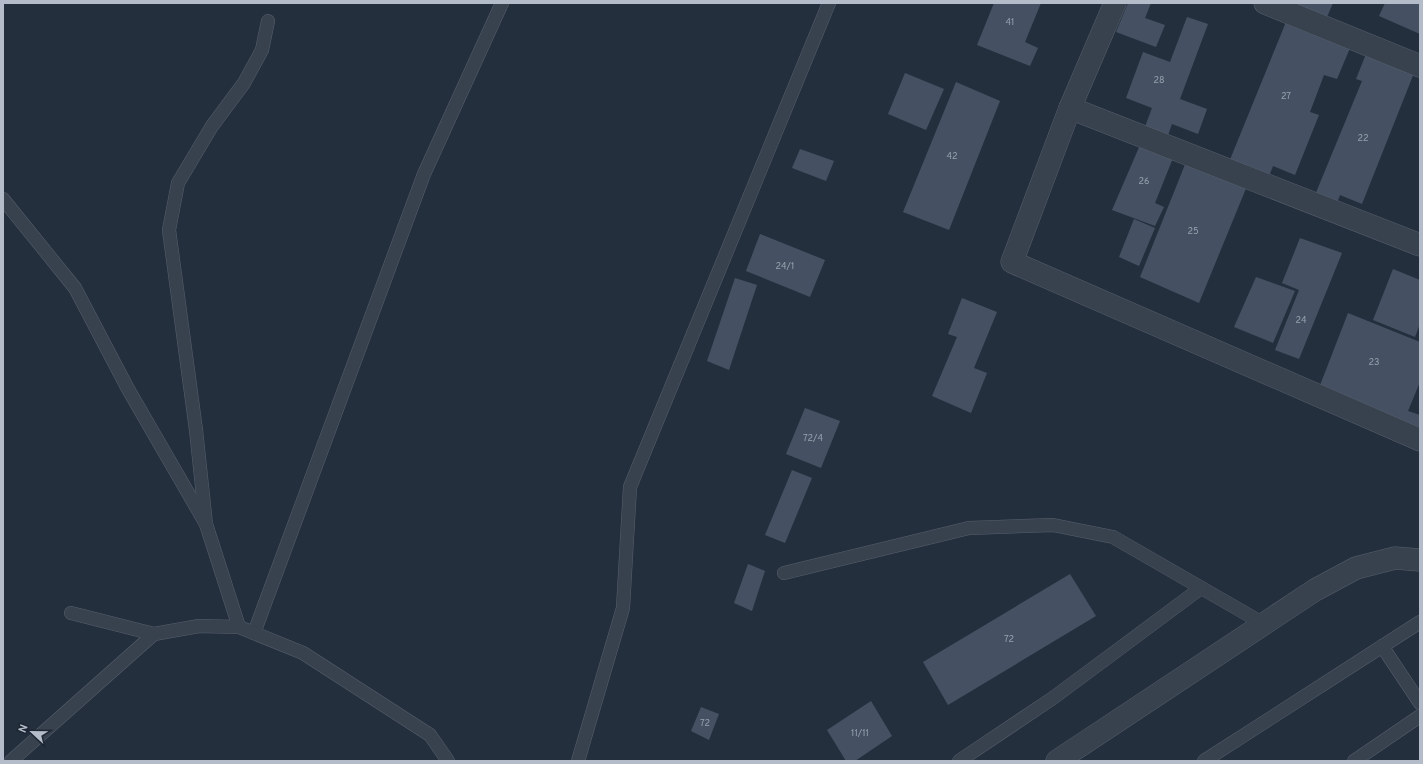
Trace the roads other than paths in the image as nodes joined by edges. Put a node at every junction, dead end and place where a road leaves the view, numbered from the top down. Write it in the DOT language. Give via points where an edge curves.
graph roads {
  1 [pos="502,3"];
  2 [pos="829,3"];
  3 [pos="1116,3"];
  4 [pos="1265,3"];
  5 [pos="268,21"];
  6 [pos="1420,66"];
  7 [pos="1070,108"];
  8 [pos="3,199"];
  9 [pos="1420,245"];
  10 [pos="1420,440"];
  11 [pos="206,524"];
  12 [pos="1420,560"];
  13 [pos="784,573"];
  14 [pos="1201,588"];
  15 [pos="71,613"];
  16 [pos="1420,622"];
  17 [pos="1264,624"];
  18 [pos="239,627"];
  19 [pos="254,633"];
  20 [pos="154,634"];
  21 [pos="1382,646"];
  22 [pos="1420,703"];
  23 [pos="1420,716"];
  24 [pos="11,761"];
  25 [pos="448,761"];
  26 [pos="578,761"];
  27 [pos="958,761"];
  28 [pos="1057,761"];
  29 [pos="1204,761"];
  30 [pos="1354,761"];
  1 -- 19 [label="lane" via="424,174"];
  2 -- 26 [label="lane" via="630,487 623,608"];
  3 -- 7 [label="street"];
  4 -- 6 [label="street"];
  5 -- 11 [label="lane" via="262,50 244,83 212,126 178,183 169,230"];
  7 -- 9 [label="street"];
  7 -- 10 [label="street" via="1012,262"];
  8 -- 11 [label="lane" via="75,288 128,389"];
  11 -- 18 [label="lane"];
  12 -- 17 [label="street" via="1395,558 1356,568 1315,590"];
  13 -- 14 [label="lane" via="969,528 1053,525 1113,537"];
  14 -- 17 [label="lane"];
  14 -- 27 [label="lane" via="1053,698"];
  15 -- 20 [label="lane"];
  16 -- 21 [label="lane"];
  17 -- 28 [label="street"];
  18 -- 19 [label="lane"];
  18 -- 20 [label="lane" via="199,626"];
  19 -- 25 [label="lane" via="303,653 430,735"];
  20 -- 24 [label="lane"];
  21 -- 22 [label="lane"];
  21 -- 29 [label="lane"];
  23 -- 30 [label="lane"];
}
